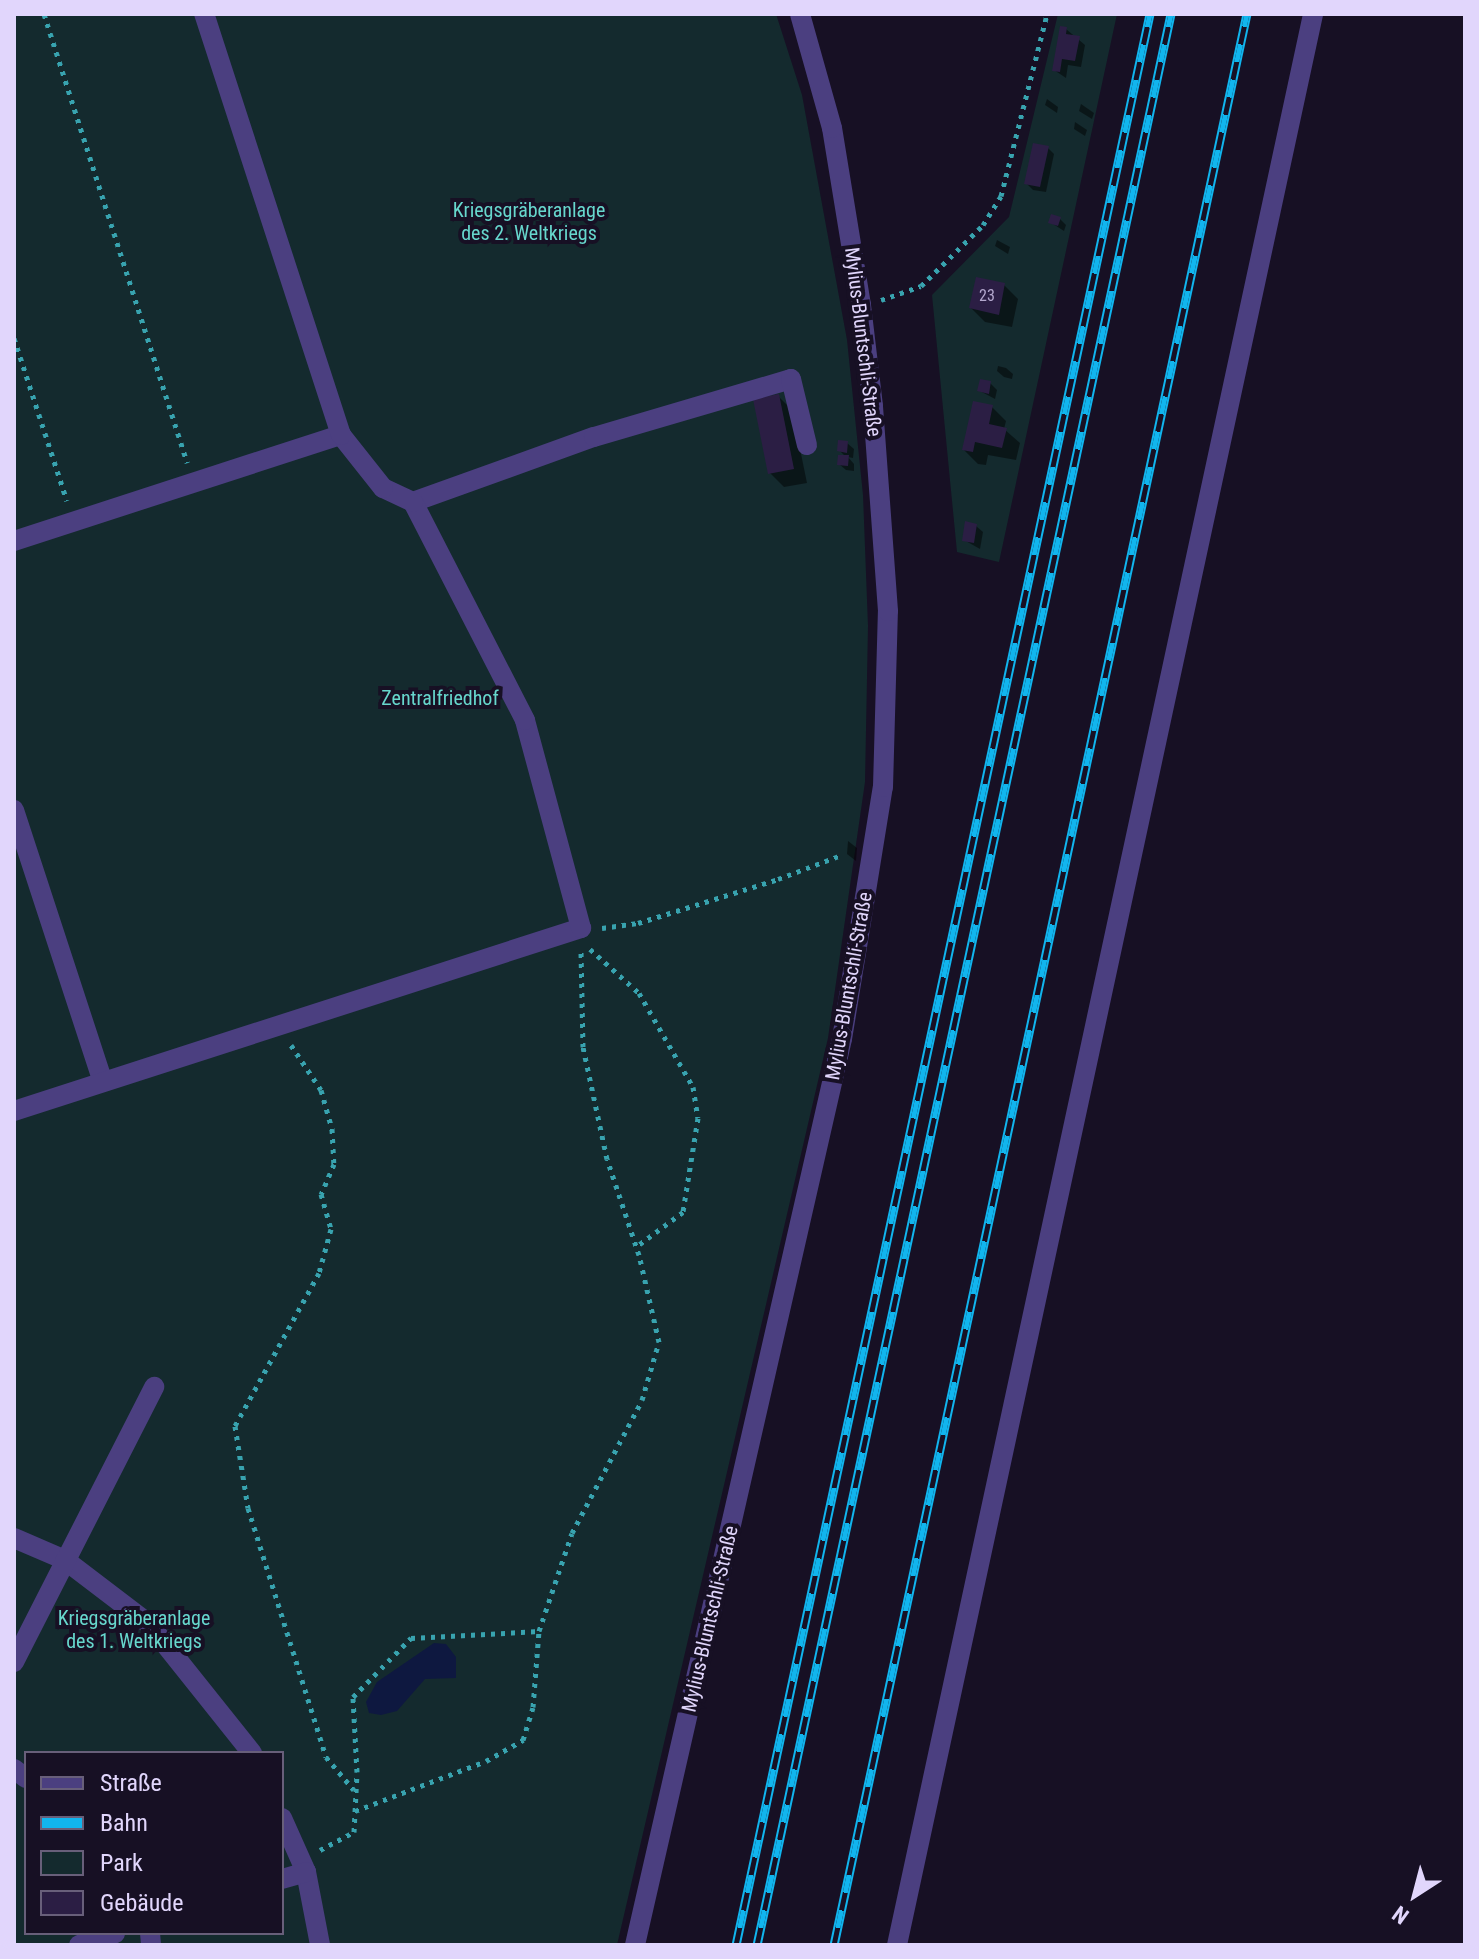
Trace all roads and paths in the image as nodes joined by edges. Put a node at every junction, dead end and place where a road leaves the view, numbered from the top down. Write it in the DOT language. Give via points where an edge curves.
graph roads {
  1 [pos="44,14"];
  2 [pos="204,14"];
  3 [pos="800,14"];
  4 [pos="1047,14"];
  5 [pos="1313,14"];
  6 [pos="861,305"];
  7 [pos="14,338"];
  8 [pos="341,435"];
  9 [pos="807,445"];
  10 [pos="194,482"];
  11 [pos="413,502"];
  12 [pos="74,521"];
  13 [pos="14,541"];
  14 [pos="14,810"];
  15 [pos="839,856"];
  16 [pos="581,928"];
  17 [pos="277,1024"];
  18 [pos="103,1082"];
  19 [pos="14,1111"];
  20 [pos="637,1246"];
  21 [pos="154,1387"];
  22 [pos="14,1538"];
  23 [pos="65,1560"];
  24 [pos="539,1631"];
  25 [pos="14,1662"];
  26 [pos="250,1751"];
  27 [pos="356,1791"];
  28 [pos="355,1811"];
  29 [pos="284,1822"];
  30 [pos="304,1866"];
  31 [pos="284,1878"];
  32 [pos="109,1935"];
  33 [pos="79,1945"];
  34 [pos="320,1945"];
  35 [pos="635,1945"];
  36 [pos="897,1945"];
  1 -- 10 [label="path"];
  2 -- 8 [label="street"];
  3 -- 6 [label="street, Mylius-Bluntschli-Straße" via="832,128"];
  4 -- 6 [label="path" via="1001,196 983,225 918,288"];
  5 -- 36 [label="street"];
  6 -- 35 [label="street, Mylius-Bluntschli-Straße" via="888,611 883,787 842,1039"];
  7 -- 12 [label="path"];
  8 -- 10 [label="street"];
  8 -- 11 [label="street" via="383,488"];
  9 -- 11 [label="street" via="791,379 594,437"];
  10 -- 12 [label="street"];
  11 -- 16 [label="street" via="525,720"];
  12 -- 13 [label="street"];
  14 -- 18 [label="street"];
  15 -- 16 [label="path" via="638,923"];
  16 -- 17 [label="street"];
  17 -- 18 [label="street"];
  17 -- 27 [label="path" via="321,1090 332,1129 334,1164 321,1194 331,1229 319,1273 235,1426 248,1508 326,1757"];
  18 -- 19 [label="street"];
  20 -- 20 [label="path" via="607,1159 583,1047 581,941 639,993 693,1087 698,1118 683,1212"];
  20 -- 24 [label="path" via="659,1342 642,1400 572,1533"];
  21 -- 23 [label="street"];
  22 -- 23 [label="street"];
  23 -- 25 [label="street"];
  23 -- 26 [label="street" via="149,1624"];
  24 -- 27 [label="path" via="411,1638 353,1697"];
  24 -- 28 [label="path" via="533,1707 523,1740 486,1761"];
  27 -- 28 [label="path"];
  28 -- 30 [label="path" via="354,1832"];
  29 -- 30 [label="street"];
  30 -- 31 [label="street"];
  30 -- 34 [label="street"];
  32 -- 33 [label="street"];
}
